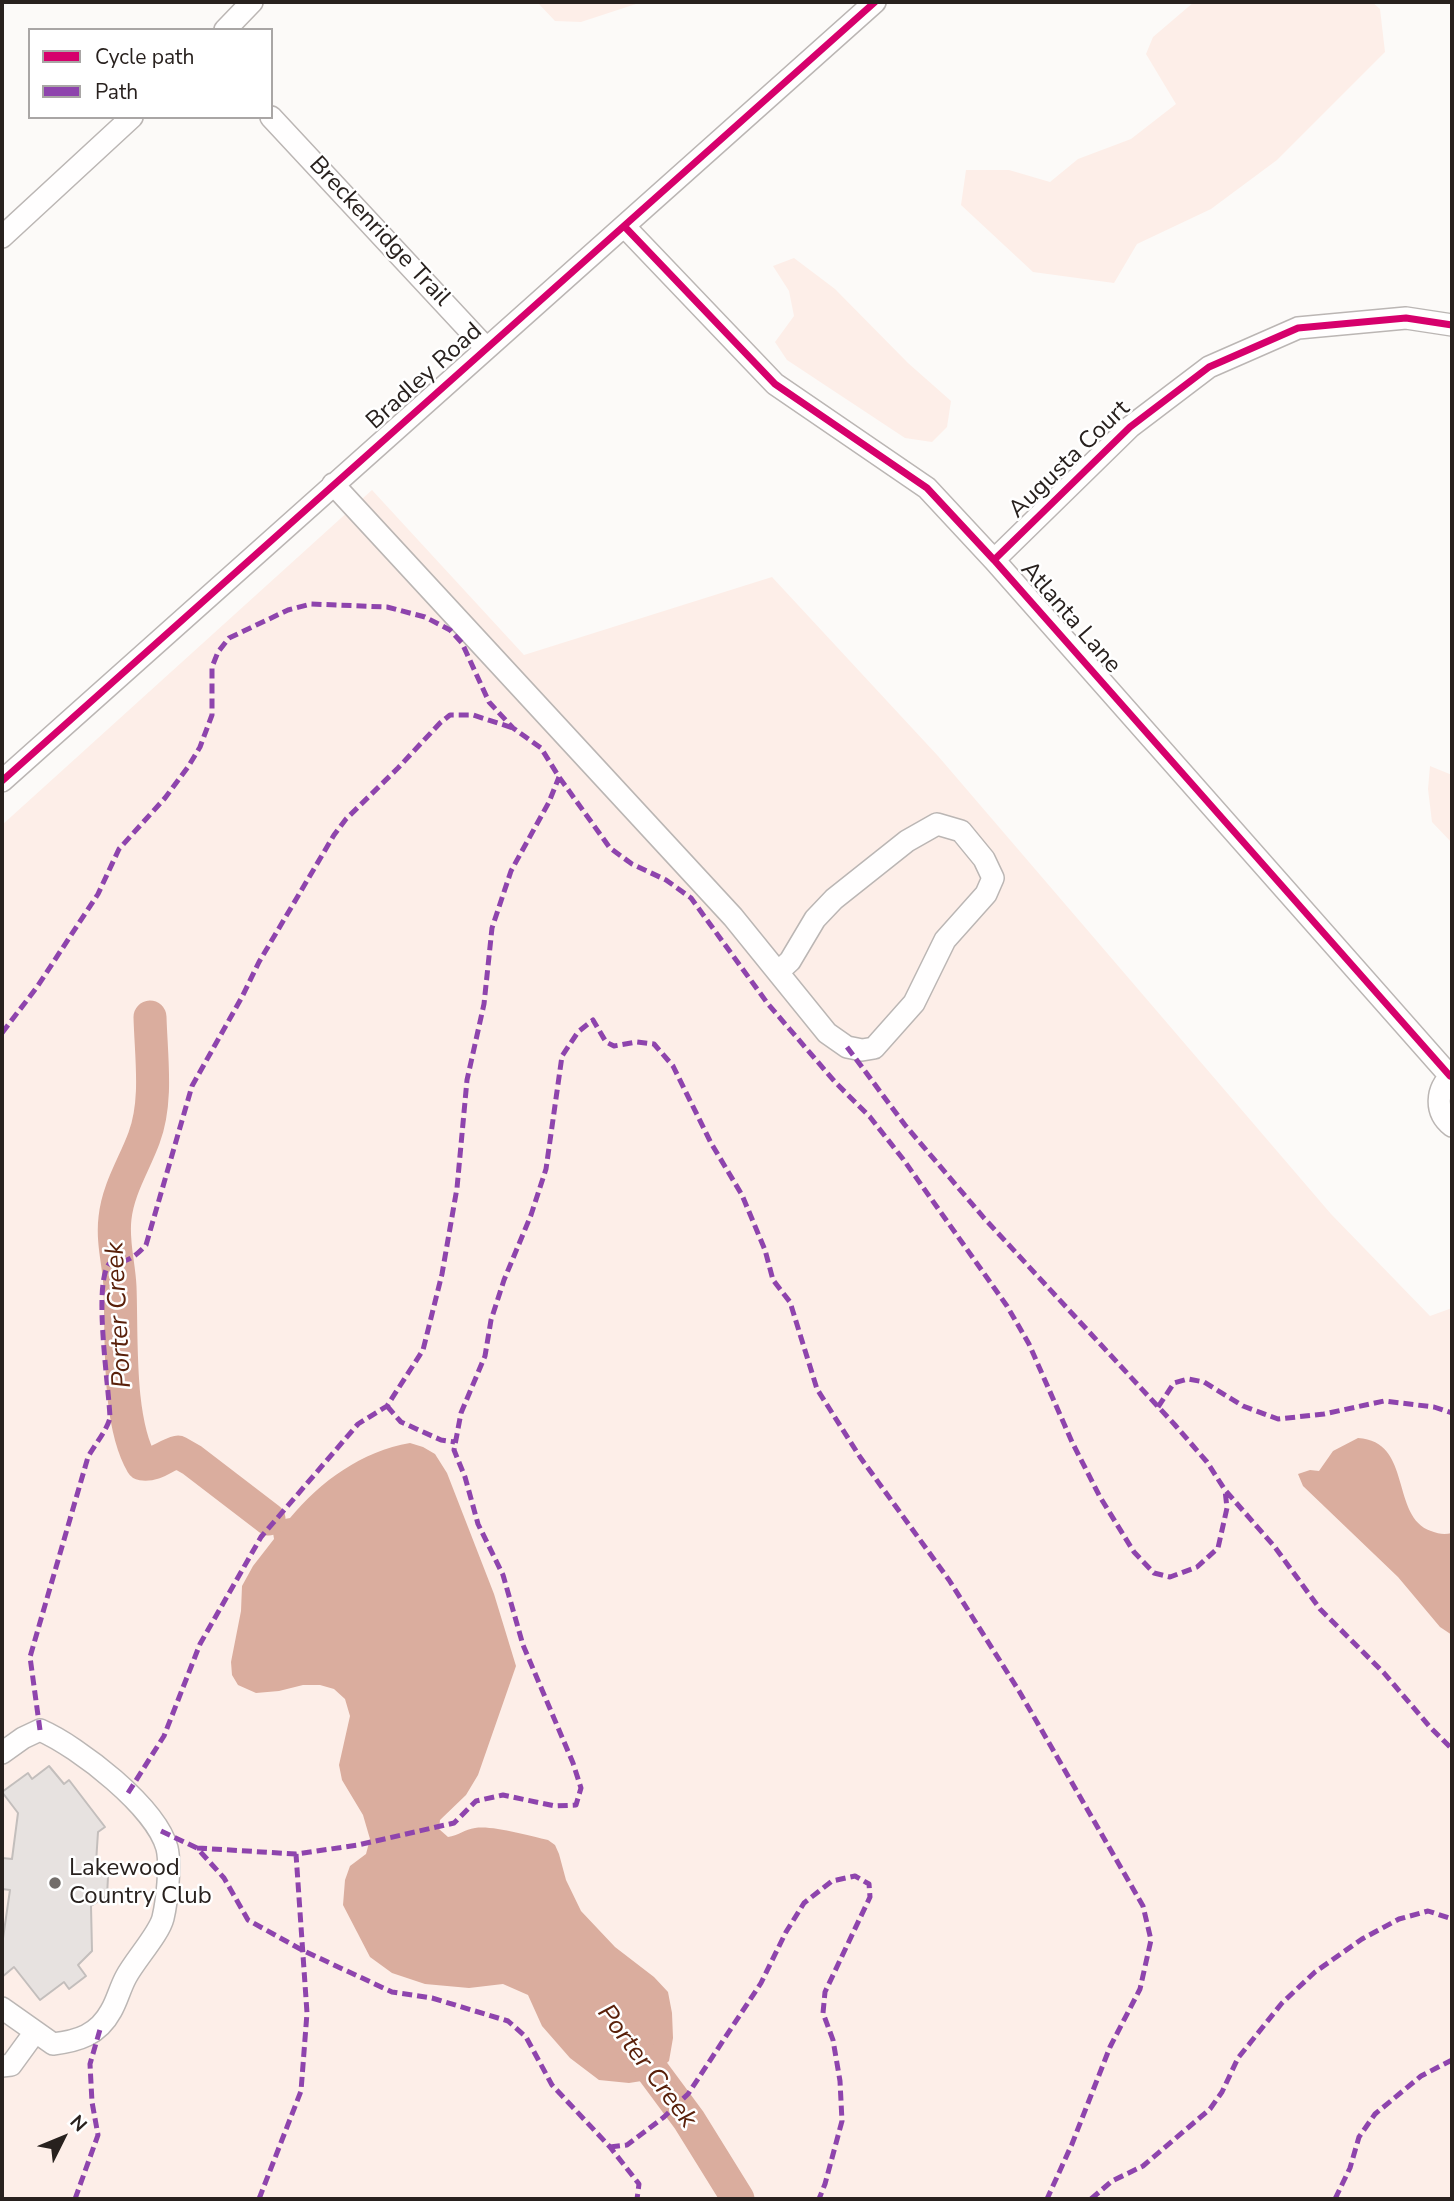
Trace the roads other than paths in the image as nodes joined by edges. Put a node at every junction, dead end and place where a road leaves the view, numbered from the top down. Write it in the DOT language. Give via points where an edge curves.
graph roads {
  1 [pos="252,2"];
  2 [pos="875,2"];
  3 [pos="227,28"];
  4 [pos="130,119"];
  5 [pos="273,119"];
  6 [pos="624,226"];
  7 [pos="2,237"];
  8 [pos="1452,325"];
  9 [pos="486,348"];
  10 [pos="334,484"];
  11 [pos="994,560"];
  12 [pos="2,781"];
  13 [pos="778,972"];
  14 [pos="1451,1076"];
  15 [pos="1452,1126"];
  16 [pos="2,1753"];
  17 [pos="2,2008"];
  18 [pos="35,2032"];
  19 [pos="2,2066"];
  1 -- 3 [label="street"];
  2 -- 6 [label="street, Bradley Road"];
  4 -- 7 [label="street"];
  5 -- 9 [label="street, Breckenridge Trail"];
  6 -- 9 [label="street, Bradley Road"];
  6 -- 11 [label="street, Atlanta Lane" via="775,384 927,488"];
  8 -- 11 [label="street, Augusta Court" via="1406,318 1298,328 1209,367 1130,427"];
  9 -- 10 [label="street, Bradley Road"];
  10 -- 12 [label="street, Bradley Road"];
  10 -- 13 [label="street" via="733,917"];
  11 -- 14 [label="street, Atlanta Lane"];
  13 -- 13 [label="street" via="827,1033 847,1047 874,1048 914,1003 945,940 986,894 993,878 984,859 961,831 937,824 907,841 834,899"];
  14 -- 15 [label="street, Atlanta Lane" via="1439,1098 1440,1111"];
  16 -- 18 [label="street" via="40,1730 62,1739 119,1783 161,1831 168,1851 163,1921 127,1975 101,2026 77,2041 53,2044"];
  17 -- 18 [label="street"];
  18 -- 19 [label="street" via="11,2065"];
}
